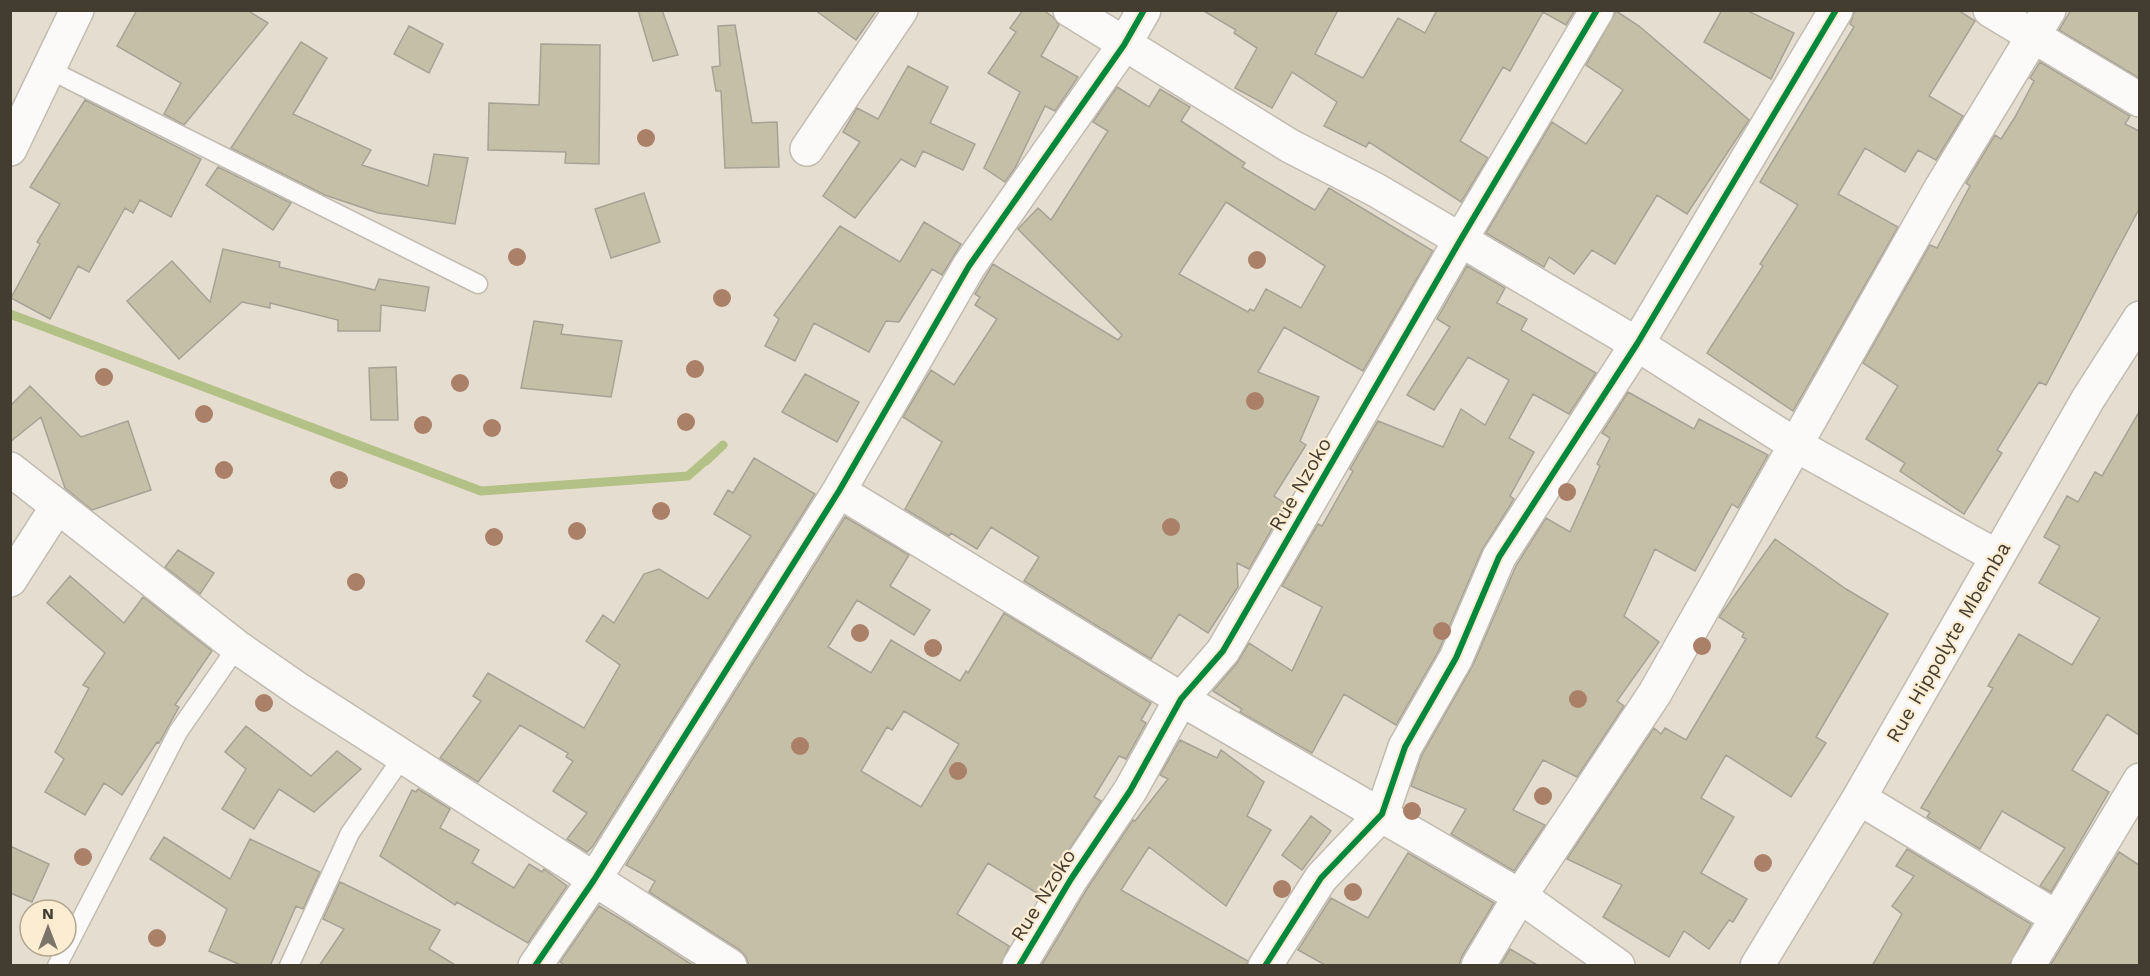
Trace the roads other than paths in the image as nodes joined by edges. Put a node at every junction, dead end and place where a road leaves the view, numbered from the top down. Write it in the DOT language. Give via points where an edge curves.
graph roads {
  1 [pos="77,10"];
  2 [pos="901,10"];
  3 [pos="1070,10"];
  4 [pos="1144,10"];
  5 [pos="1597,10"];
  6 [pos="1836,10"];
  7 [pos="1990,10"];
  8 [pos="2042,23"];
  9 [pos="1124,45"];
  10 [pos="50,70"];
  11 [pos="2139,100"];
  12 [pos="10,149"];
  13 [pos="807,149"];
  14 [pos="1461,239"];
  15 [pos="478,284"];
  16 [pos="2139,318"];
  17 [pos="1637,344"];
  18 [pos="1794,444"];
  19 [pos="10,469"];
  20 [pos="839,491"];
  21 [pos="57,507"];
  22 [pos="1996,556"];
  23 [pos="10,580"];
  24 [pos="237,647"];
  25 [pos="1181,699"];
  26 [pos="404,754"];
  27 [pos="2139,780"];
  28 [pos="1859,798"];
  29 [pos="1382,814"];
  30 [pos="594,880"];
  31 [pos="1520,896"];
  32 [pos="2056,916"];
  33 [pos="57,966"];
  34 [pos="289,966"];
  35 [pos="535,966"];
  36 [pos="730,966"];
  37 [pos="1019,966"];
  38 [pos="1265,966"];
  39 [pos="1478,966"];
  40 [pos="1618,966"];
  41 [pos="1757,966"];
  42 [pos="2028,966"];
  1 -- 10 [label="street"];
  2 -- 13 [label="street"];
  3 -- 9 [label="street"];
  4 -- 9 [label="street"];
  5 -- 14 [label="street, Rue Nzoko"];
  6 -- 17 [label="street"];
  7 -- 8 [label="street"];
  8 -- 11 [label="street"];
  8 -- 18 [label="street" via="1941,188"];
  9 -- 14 [label="street" via="1290,146"];
  9 -- 20 [label="street" via="969,266"];
  10 -- 12 [label="street"];
  10 -- 15 [label="lane"];
  14 -- 17 [label="street"];
  14 -- 25 [label="street, Rue Nzoko" via="1223,651"];
  16 -- 22 [label="street, Rue Hippolyte Mbemba"];
  17 -- 18 [label="street"];
  17 -- 29 [label="street" via="1499,557 1456,658 1405,747"];
  18 -- 22 [label="street"];
  18 -- 31 [label="street" via="1654,693"];
  19 -- 21 [label="street"];
  20 -- 25 [label="street"];
  20 -- 30 [label="street"];
  21 -- 23 [label="street"];
  21 -- 24 [label="street"];
  22 -- 28 [label="street, Rue Hippolyte Mbemba"];
  24 -- 26 [label="street" via="298,690"];
  24 -- 33 [label="lane" via="178,732"];
  25 -- 29 [label="street"];
  25 -- 37 [label="street, Rue Nzoko" via="1130,791"];
  26 -- 30 [label="street"];
  26 -- 34 [label="lane" via="350,833"];
  27 -- 32 [label="street"];
  28 -- 32 [label="street"];
  28 -- 41 [label="street, Rue Hippolyte Mbemba"];
  29 -- 31 [label="street"];
  29 -- 38 [label="street" via="1321,878"];
  30 -- 35 [label="street"];
  30 -- 36 [label="street"];
  31 -- 39 [label="street"];
  31 -- 40 [label="street"];
  32 -- 42 [label="street"];
}
